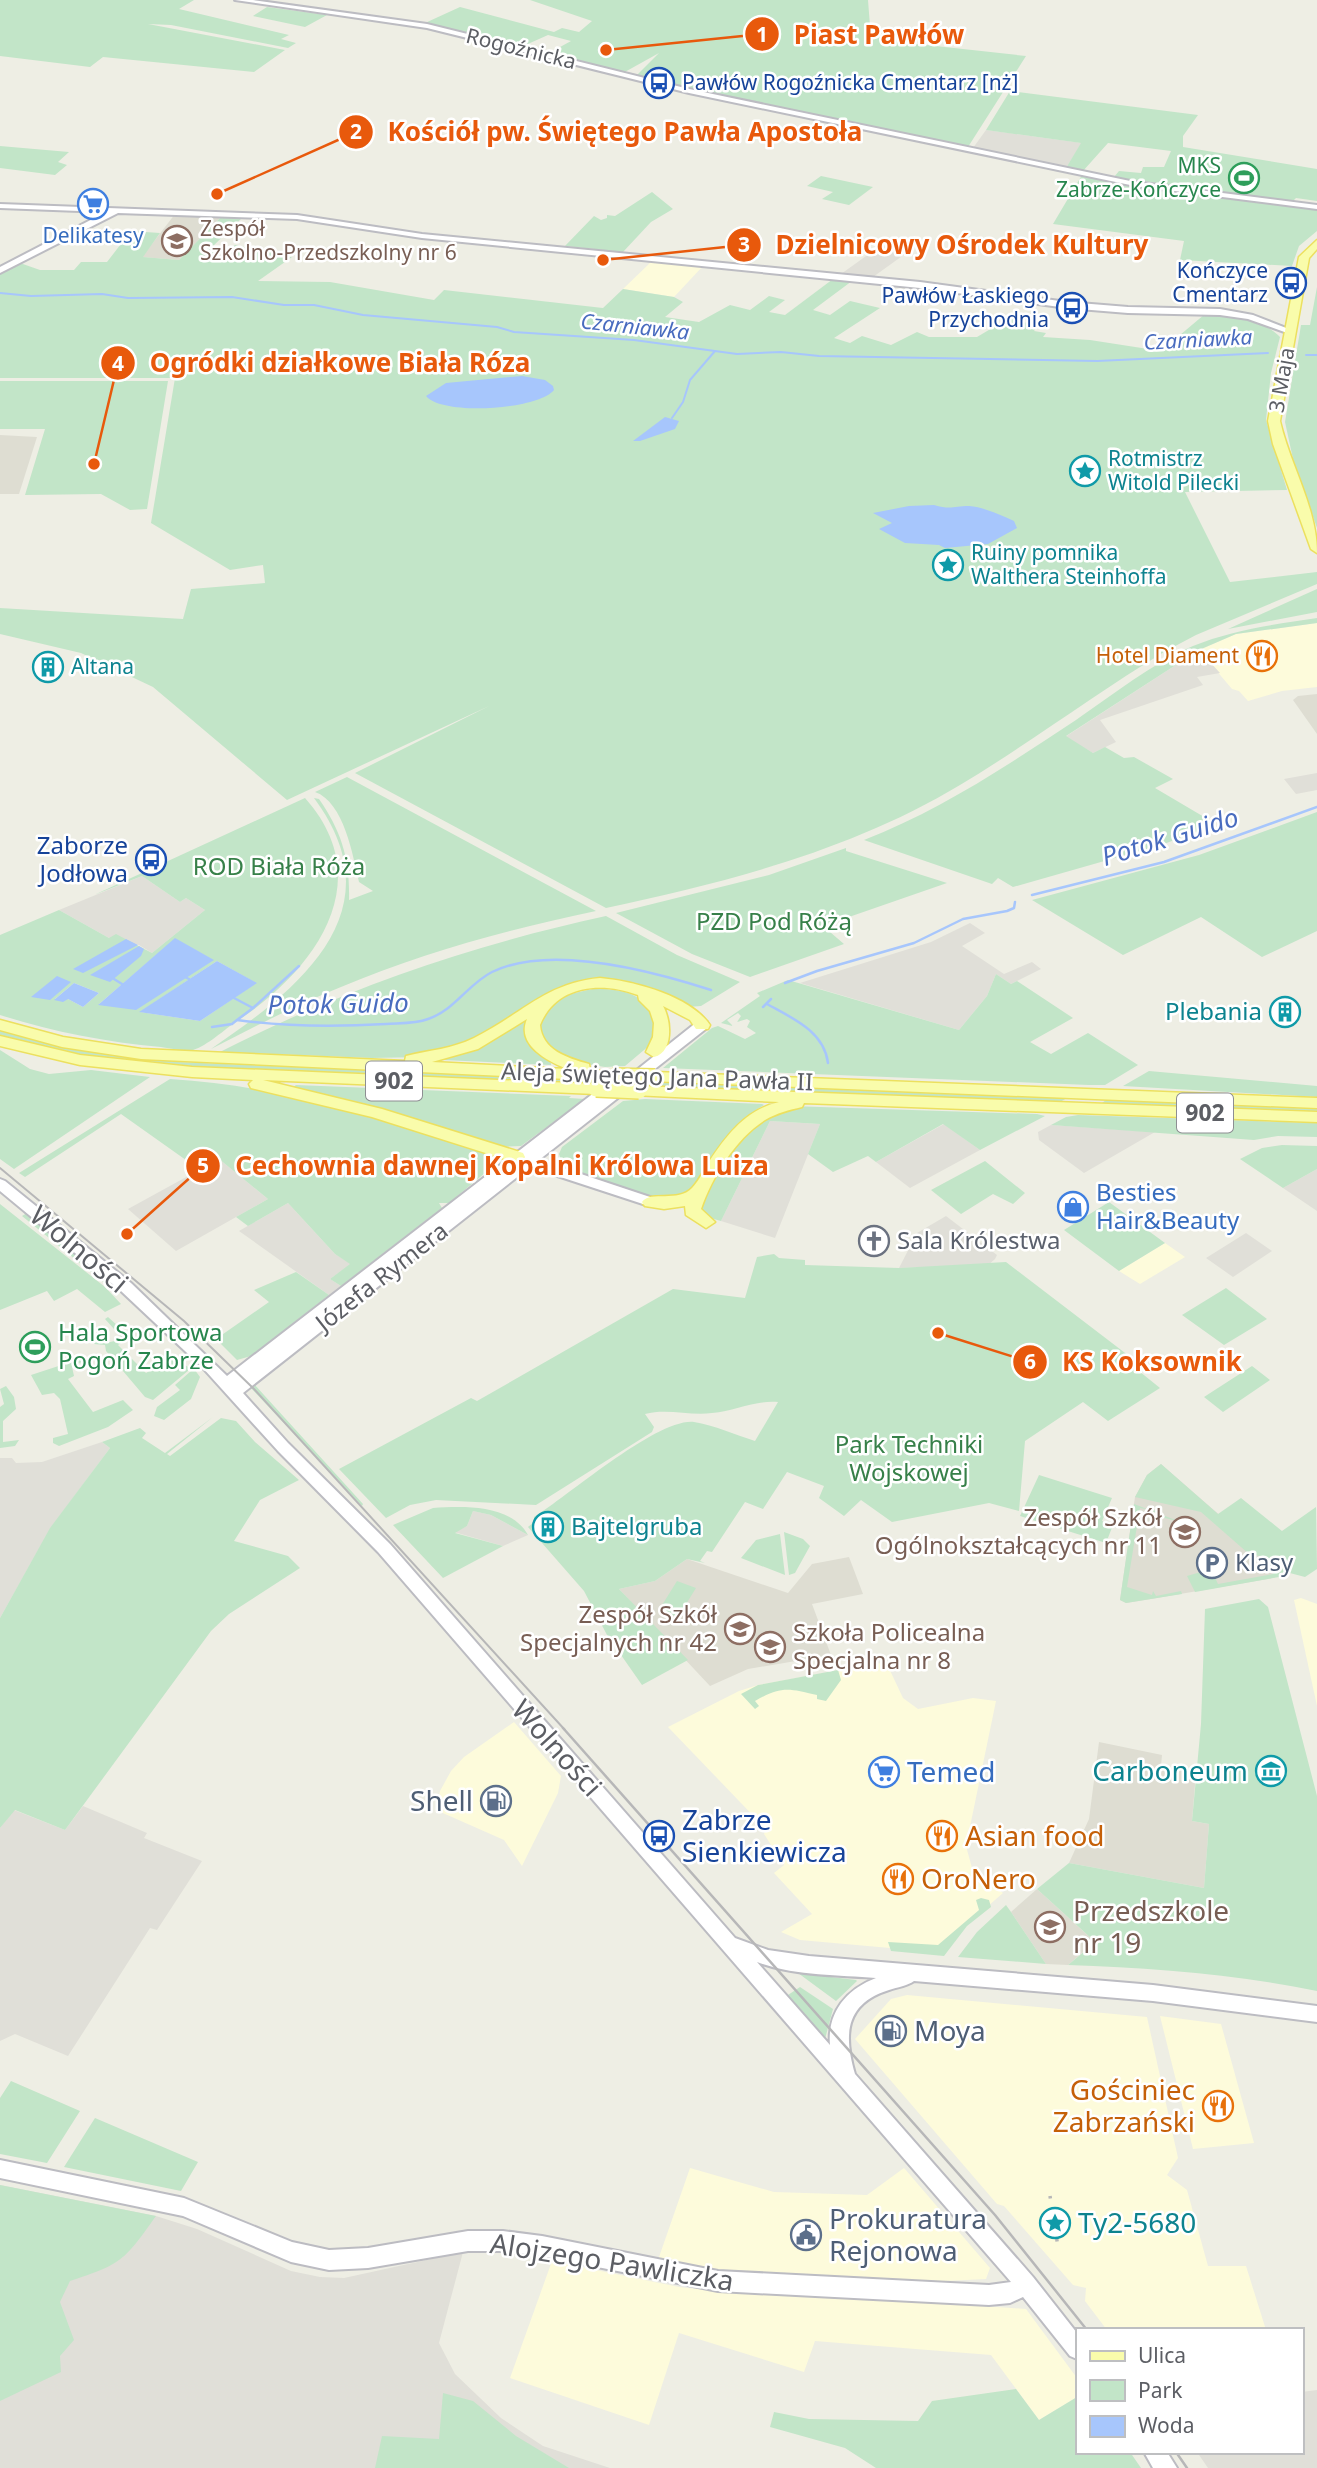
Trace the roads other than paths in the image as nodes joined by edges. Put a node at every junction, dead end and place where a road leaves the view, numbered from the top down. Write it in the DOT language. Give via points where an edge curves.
graph roads {
  1 [pos="238,0"];
  2 [pos="0,206"];
  3 [pos="1317,207"];
  4 [pos="120,208"];
  5 [pos="1317,243"];
  6 [pos="0,270"];
  7 [pos="1290,331"];
  8 [pos="1317,549"];
  9 [pos="0,1025"];
  10 [pos="702,1025"];
  11 [pos="0,1041"];
  12 [pos="654,1052"];
  13 [pos="350,1065"];
  14 [pos="192,1072"];
  15 [pos="611,1076"];
  16 [pos="848,1099"];
  17 [pos="1317,1103"];
  18 [pos="1317,1117"];
  19 [pos="523,1159"];
  20 [pos="0,1184"];
  21 [pos="698,1193"];
  22 [pos="651,1202"];
  23 [pos="706,1222"];
  24 [pos="230,1388"];
  25 [pos="726,1942"];
  26 [pos="795,1962"];
  27 [pos="927,1974"];
  28 [pos="764,1986"];
  29 [pos="1317,2014"];
  30 [pos="856,2092"];
  31 [pos="0,2169"];
  32 [pos="1026,2284"];
  33 [pos="1076,2348"];
  1 -- 3 [label="street, Rogoźnicka" via="428,26 689,91 1077,172 1167,189"];
  2 -- 4 [label="street"];
  4 -- 6 [label="street"];
  4 -- 7 [label="street" via="288,216 422,236 920,285 1067,305 1220,312"];
  5 -- 7 [label="main road, 3 Maja" via="1304,257"];
  7 -- 8 [label="main road, 3 Maja" via="1275,411 1276,431"];
  9 -- 13 [label="main road, Aleja świętego Jana Pawła II / 902" via="141,1054"];
  10 -- 13 [label="main road" via="696,1017 642,991 593,983 556,991 466,1047 419,1060"];
  10 -- 19 [label="street, Józefa Rymera"];
  11 -- 14 [label="main road, Aleja świętego Jana Pawła II / 902" via="80,1060"];
  12 -- 15 [label="main road" via="663,1023 656,1007 639,994 594,986 570,990 545,1003 532,1025 539,1047 556,1060"];
  12 -- 19 [label="street, Józefa Rymera"];
  13 -- 15 [label="main road, Aleja świętego Jana Pawła II / 902"];
  14 -- 16 [label="main road, Aleja świętego Jana Pawła II / 902, bridge"];
  14 -- 19 [label="main road" via="366,1110"];
  15 -- 17 [label="main road, Aleja świętego Jana Pawła II / 902, bridge"];
  16 -- 18 [label="main road, Aleja świętego Jana Pawła II / 902"];
  16 -- 21 [label="main road" via="788,1104 757,1115 740,1131"];
  19 -- 22 [label="street"];
  19 -- 24 [label="street, Józefa Rymera"];
  20 -- 24 [label="street, Wolności" via="126,1287"];
  21 -- 22 [label="main road" via="674,1203"];
  21 -- 23 [label="main road" via="692,1211"];
  24 -- 25 [label="street, Wolności" via="384,1548"];
  25 -- 26 [label="street" via="757,1955"];
  25 -- 28 [label="street, Wolności"];
  26 -- 27 [label="street"];
  26 -- 28 [label="street" via="768,1966"];
  27 -- 29 [label="street" via="1167,1994"];
  27 -- 30 [label="street" via="874,1985 850,2001 842,2013 841,2061"];
  28 -- 30 [label="street, Wolności"];
  30 -- 32 [label="street, Wolności"];
  31 -- 32 [label="street, Alojzego Pawliczka" via="184,2207 291,2252 329,2260 468,2241 503,2241 718,2281 989,2295 1010,2293"];
  32 -- 33 [label="street, Wolności"];
}
